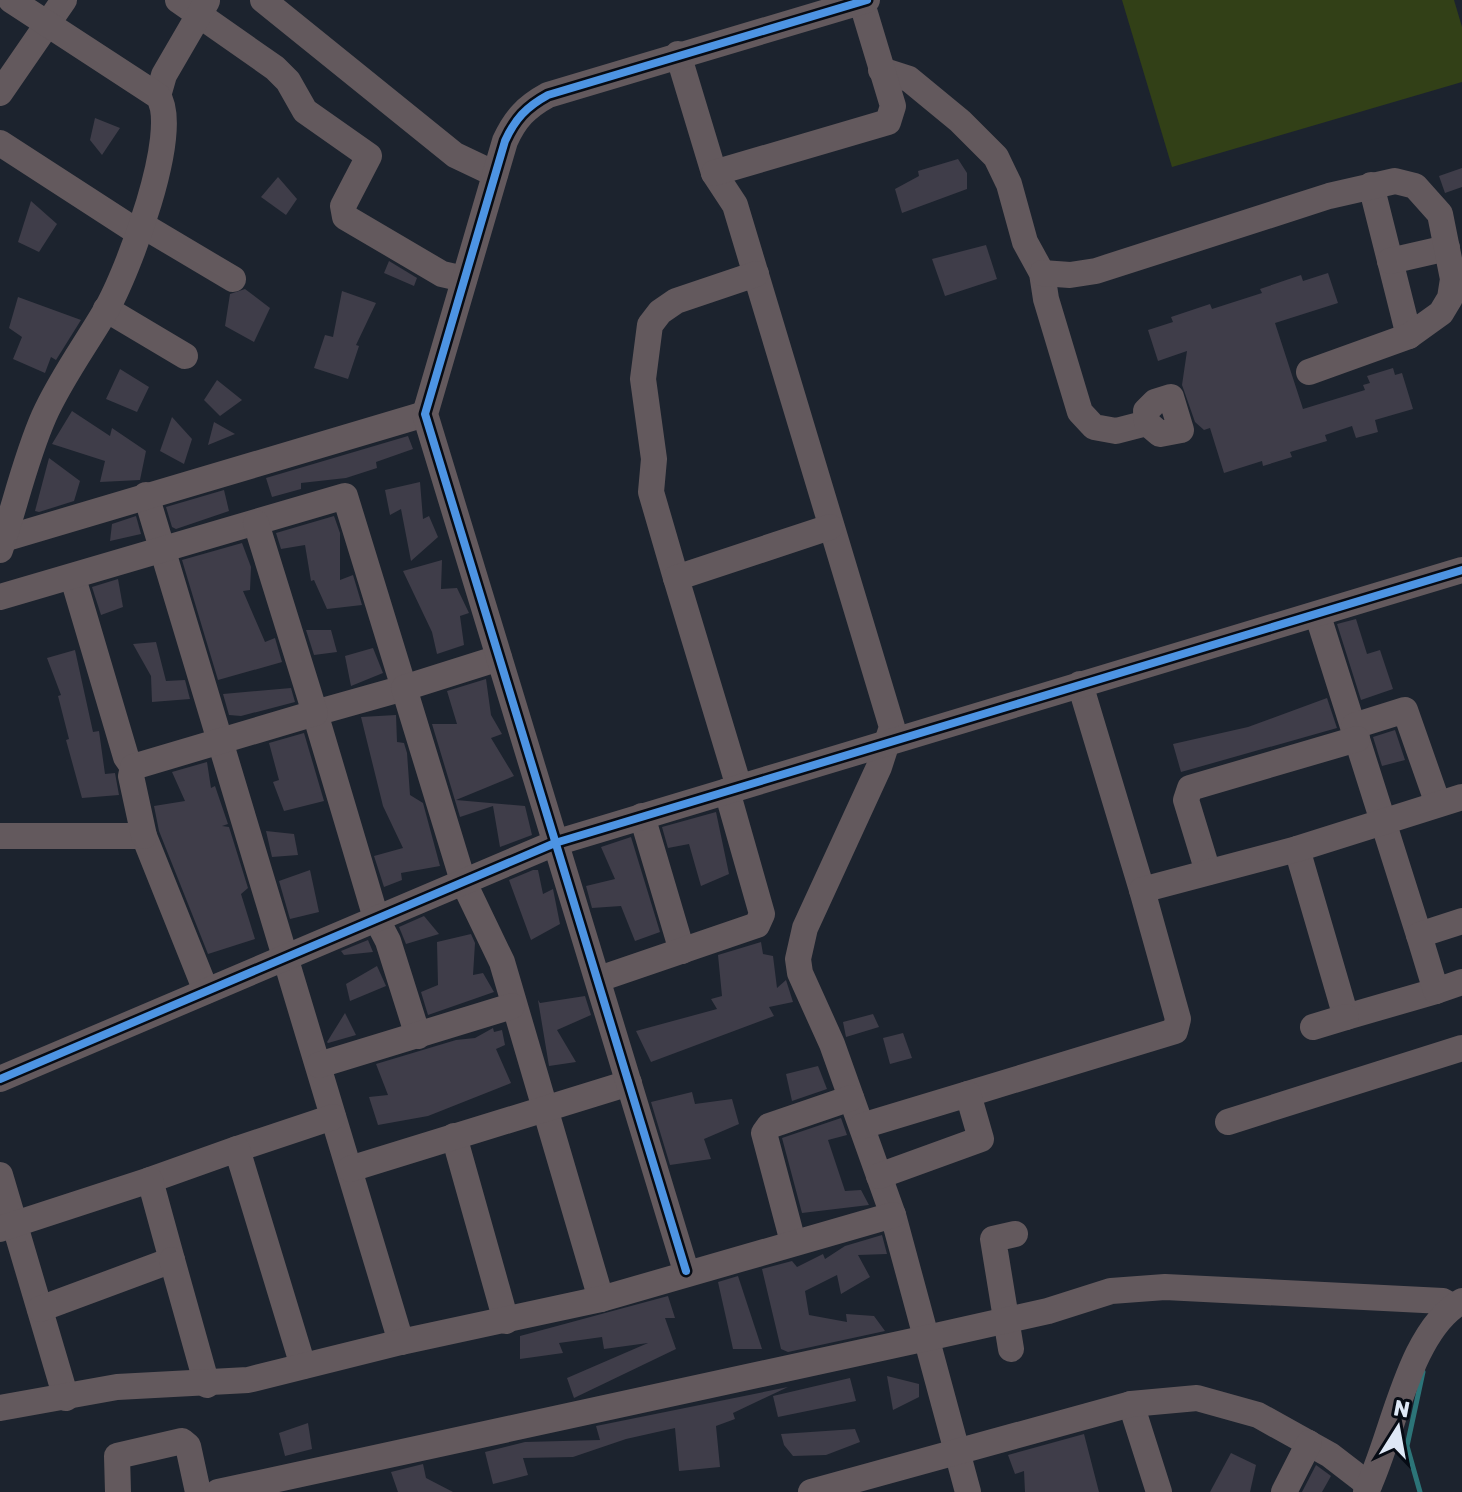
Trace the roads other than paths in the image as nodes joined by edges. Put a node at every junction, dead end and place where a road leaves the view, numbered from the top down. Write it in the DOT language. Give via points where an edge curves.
graph roads {
  1 [pos="11,0"];
  2 [pos="64,0"];
  3 [pos="263,0"];
  4 [pos="863,1"];
  5 [pos="195,5"];
  6 [pos="47,24"];
  7 [pos="678,54"];
  8 [pos="881,70"];
  9 [pos="0,93"];
  10 [pos="158,96"];
  11 [pos="0,143"];
  12 [pos="714,173"];
  13 [pos="495,174"];
  14 [pos="1371,185"];
  15 [pos="141,229"];
  16 [pos="1447,248"];
  17 [pos="1390,261"];
  18 [pos="1042,273"];
  19 [pos="756,274"];
  20 [pos="233,279"];
  21 [pos="464,279"];
  22 [pos="106,309"];
  23 [pos="1409,336"];
  24 [pos="185,356"];
  25 [pos="1309,372"];
  26 [pos="425,414"];
  27 [pos="1147,423"];
  28 [pos="146,495"];
  29 [pos="256,523"];
  30 [pos="830,527"];
  31 [pos="1,543"];
  32 [pos="163,549"];
  33 [pos="1462,570"];
  34 [pos="73,578"];
  35 [pos="676,578"];
  36 [pos="0,597"];
  37 [pos="1318,616"];
  38 [pos="499,658"];
  39 [pos="1080,684"];
  40 [pos="404,688"];
  41 [pos="315,713"];
  42 [pos="1356,732"];
  43 [pos="221,741"];
  44 [pos="887,743"];
  45 [pos="133,767"];
  46 [pos="733,789"];
  47 [pos="1450,801"];
  48 [pos="642,816"];
  49 [pos="1384,824"];
  50 [pos="0,836"];
  51 [pos="144,836"];
  52 [pos="555,843"];
  53 [pos="1297,849"];
  54 [pos="1208,872"];
  55 [pos="463,881"];
  56 [pos="1142,890"];
  57 [pos="376,918"];
  58 [pos="1462,921"];
  59 [pos="1419,935"];
  60 [pos="682,951"];
  61 [pos="287,956"];
  62 [pos="599,979"];
  63 [pos="1462,982"];
  64 [pos="206,991"];
  65 [pos="1436,991"];
  66 [pos="512,1006"];
  67 [pos="1346,1017"];
  68 [pos="1313,1027"];
  69 [pos="418,1036"];
  70 [pos="1462,1048"];
  71 [pos="319,1065"];
  72 [pos="0,1079"];
  73 [pos="629,1083"];
  74 [pos="968,1094"];
  75 [pos="851,1098"];
  76 [pos="544,1110"];
  77 [pos="333,1117"];
  78 [pos="1228,1122"];
  79 [pos="862,1126"];
  80 [pos="454,1136"];
  81 [pos="237,1149"];
  82 [pos="350,1169"];
  83 [pos="0,1175"];
  84 [pos="879,1176"];
  85 [pos="150,1180"];
  86 [pos="893,1215"];
  87 [pos="7,1227"];
  88 [pos="1015,1234"];
  89 [pos="793,1242"];
  90 [pos="172,1260"];
  91 [pos="686,1271"];
  92 [pos="601,1299"];
  93 [pos="1457,1303"];
  94 [pos="40,1309"];
  95 [pos="1008,1317"];
  96 [pos="506,1321"];
  97 [pos="927,1338"];
  98 [pos="401,1342"];
  99 [pos="1011,1349"];
  100 [pos="303,1366"];
  101 [pos="207,1385"];
  102 [pos="66,1398"];
  103 [pos="1131,1404"];
  104 [pos="0,1408"];
  105 [pos="1309,1443"];
  106 [pos="958,1453"];
  107 [pos="1367,1489"];
  108 [pos="118,1492"];
  109 [pos="198,1492"];
  110 [pos="218,1492"];
  111 [pos="811,1492"];
  112 [pos="968,1492"];
  113 [pos="1159,1492"];
  114 [pos="1284,1492"];
  1 -- 6 [label="street"];
  2 -- 6 [label="street"];
  3 -- 13 [label="street" via="455,155"];
  4 -- 7 [label="street"];
  4 -- 8 [label="street"];
  5 -- 10 [label="street"];
  5 -- 21 [label="street" via="282,74 305,111 369,156 343,206 345,217 442,274"];
  6 -- 9 [label="street"];
  6 -- 10 [label="street"];
  7 -- 12 [label="street"];
  7 -- 13 [label="street" via="530,105 515,119"];
  8 -- 12 [label="street" via="893,106 888,122"];
  8 -- 18 [label="street" via="909,79 996,157 1025,242"];
  10 -- 15 [label="street" via="165,107 163,142"];
  11 -- 15 [label="street"];
  12 -- 19 [label="street" via="735,205"];
  13 -- 21 [label="street"];
  14 -- 16 [label="street" via="1395,181 1415,186 1440,214"];
  14 -- 17 [label="street"];
  14 -- 18 [label="street" via="1096,271"];
  15 -- 20 [label="street"];
  15 -- 22 [label="street"];
  16 -- 17 [label="street"];
  16 -- 23 [label="street" via="1453,279 1450,298 1441,313"];
  17 -- 23 [label="street"];
  18 -- 27 [label="street" via="1080,412 1094,427 1116,431"];
  19 -- 30 [label="street"];
  19 -- 35 [label="street" via="676,301 650,325 643,379 654,459 651,492"];
  21 -- 26 [label="street"];
  22 -- 24 [label="street"];
  22 -- 31 [label="street" via="43,418"];
  23 -- 25 [label="street"];
  26 -- 28 [label="street"];
  26 -- 38 [label="street"];
  28 -- 31 [label="street"];
  28 -- 32 [label="street"];
  29 -- 32 [label="street"];
  29 -- 40 [label="street" via="345,496"];
  29 -- 41 [label="street"];
  30 -- 35 [label="street"];
  30 -- 44 [label="street" via="892,727"];
  32 -- 34 [label="street"];
  32 -- 43 [label="street"];
  33 -- 37 [label="street"];
  34 -- 36 [label="street"];
  34 -- 45 [label="street"];
  35 -- 46 [label="street"];
  37 -- 39 [label="street"];
  37 -- 42 [label="street"];
  38 -- 40 [label="street"];
  38 -- 52 [label="street"];
  39 -- 44 [label="street"];
  39 -- 56 [label="street"];
  40 -- 41 [label="street"];
  40 -- 55 [label="street"];
  41 -- 43 [label="street"];
  41 -- 57 [label="street"];
  42 -- 47 [label="street" via="1405,710"];
  42 -- 49 [label="street"];
  42 -- 54 [label="street" via="1190,788 1186,800"];
  43 -- 45 [label="street"];
  43 -- 61 [label="street"];
  44 -- 46 [label="street"];
  44 -- 75 [label="street" via="805,928 798,959"];
  45 -- 51 [label="street"];
  46 -- 48 [label="street"];
  46 -- 60 [label="street" via="762,914 757,925"];
  47 -- 49 [label="street"];
  48 -- 52 [label="street"];
  48 -- 60 [label="street"];
  49 -- 53 [label="street"];
  49 -- 59 [label="street"];
  50 -- 51 [label="street"];
  51 -- 64 [label="street"];
  52 -- 55 [label="street"];
  52 -- 62 [label="street"];
  53 -- 54 [label="street"];
  53 -- 67 [label="street"];
  54 -- 56 [label="street"];
  55 -- 57 [label="street"];
  55 -- 66 [label="street" via="502,962"];
  56 -- 74 [label="street" via="1178,1019 1175,1031"];
  57 -- 61 [label="street"];
  57 -- 69 [label="street"];
  58 -- 59 [label="street"];
  59 -- 65 [label="street"];
  60 -- 62 [label="street"];
  61 -- 64 [label="street"];
  61 -- 71 [label="street"];
  62 -- 73 [label="street"];
  63 -- 65 [label="street"];
  64 -- 72 [label="street"];
  65 -- 67 [label="street"];
  66 -- 69 [label="street"];
  66 -- 76 [label="street"];
  67 -- 68 [label="street"];
  69 -- 71 [label="street"];
  70 -- 78 [label="street"];
  71 -- 77 [label="street"];
  73 -- 76 [label="street"];
  73 -- 91 [label="street"];
  74 -- 79 [label="street"];
  74 -- 84 [label="street" via="981,1139"];
  75 -- 79 [label="street"];
  75 -- 89 [label="street" via="769,1126 764,1133"];
  76 -- 80 [label="street"];
  76 -- 92 [label="street"];
  77 -- 81 [label="street"];
  77 -- 82 [label="street"];
  79 -- 84 [label="street"];
  80 -- 82 [label="street"];
  80 -- 96 [label="street"];
  81 -- 85 [label="street"];
  81 -- 100 [label="street"];
  82 -- 98 [label="street"];
  83 -- 87 [label="street"];
  84 -- 86 [label="street"];
  85 -- 87 [label="street"];
  85 -- 90 [label="street"];
  86 -- 89 [label="street"];
  86 -- 97 [label="street"];
  87 -- 94 [label="street"];
  88 -- 95 [label="street" via="993,1239"];
  89 -- 91 [label="street"];
  90 -- 94 [label="street"];
  90 -- 101 [label="street"];
  91 -- 92 [label="street"];
  92 -- 96 [label="street"];
  93 -- 95 [label="street" via="1165,1287 1111,1291"];
  93 -- 107 [label="street" via="1427,1339 1413,1367"];
  94 -- 102 [label="street"];
  95 -- 97 [label="street"];
  95 -- 99 [label="street"];
  96 -- 98 [label="street"];
  97 -- 106 [label="street"];
  97 -- 110 [label="street"];
  98 -- 100 [label="street"];
  100 -- 101 [label="street"];
  101 -- 102 [label="street" via="117,1387"];
  102 -- 104 [label="street"];
  103 -- 105 [label="street" via="1197,1398 1231,1405"];
  103 -- 106 [label="street"];
  103 -- 113 [label="street"];
  105 -- 107 [label="street"];
  105 -- 114 [label="street"];
  106 -- 111 [label="street"];
  106 -- 112 [label="street"];
  108 -- 109 [label="street" via="117,1456 182,1441 188,1446"];
}
